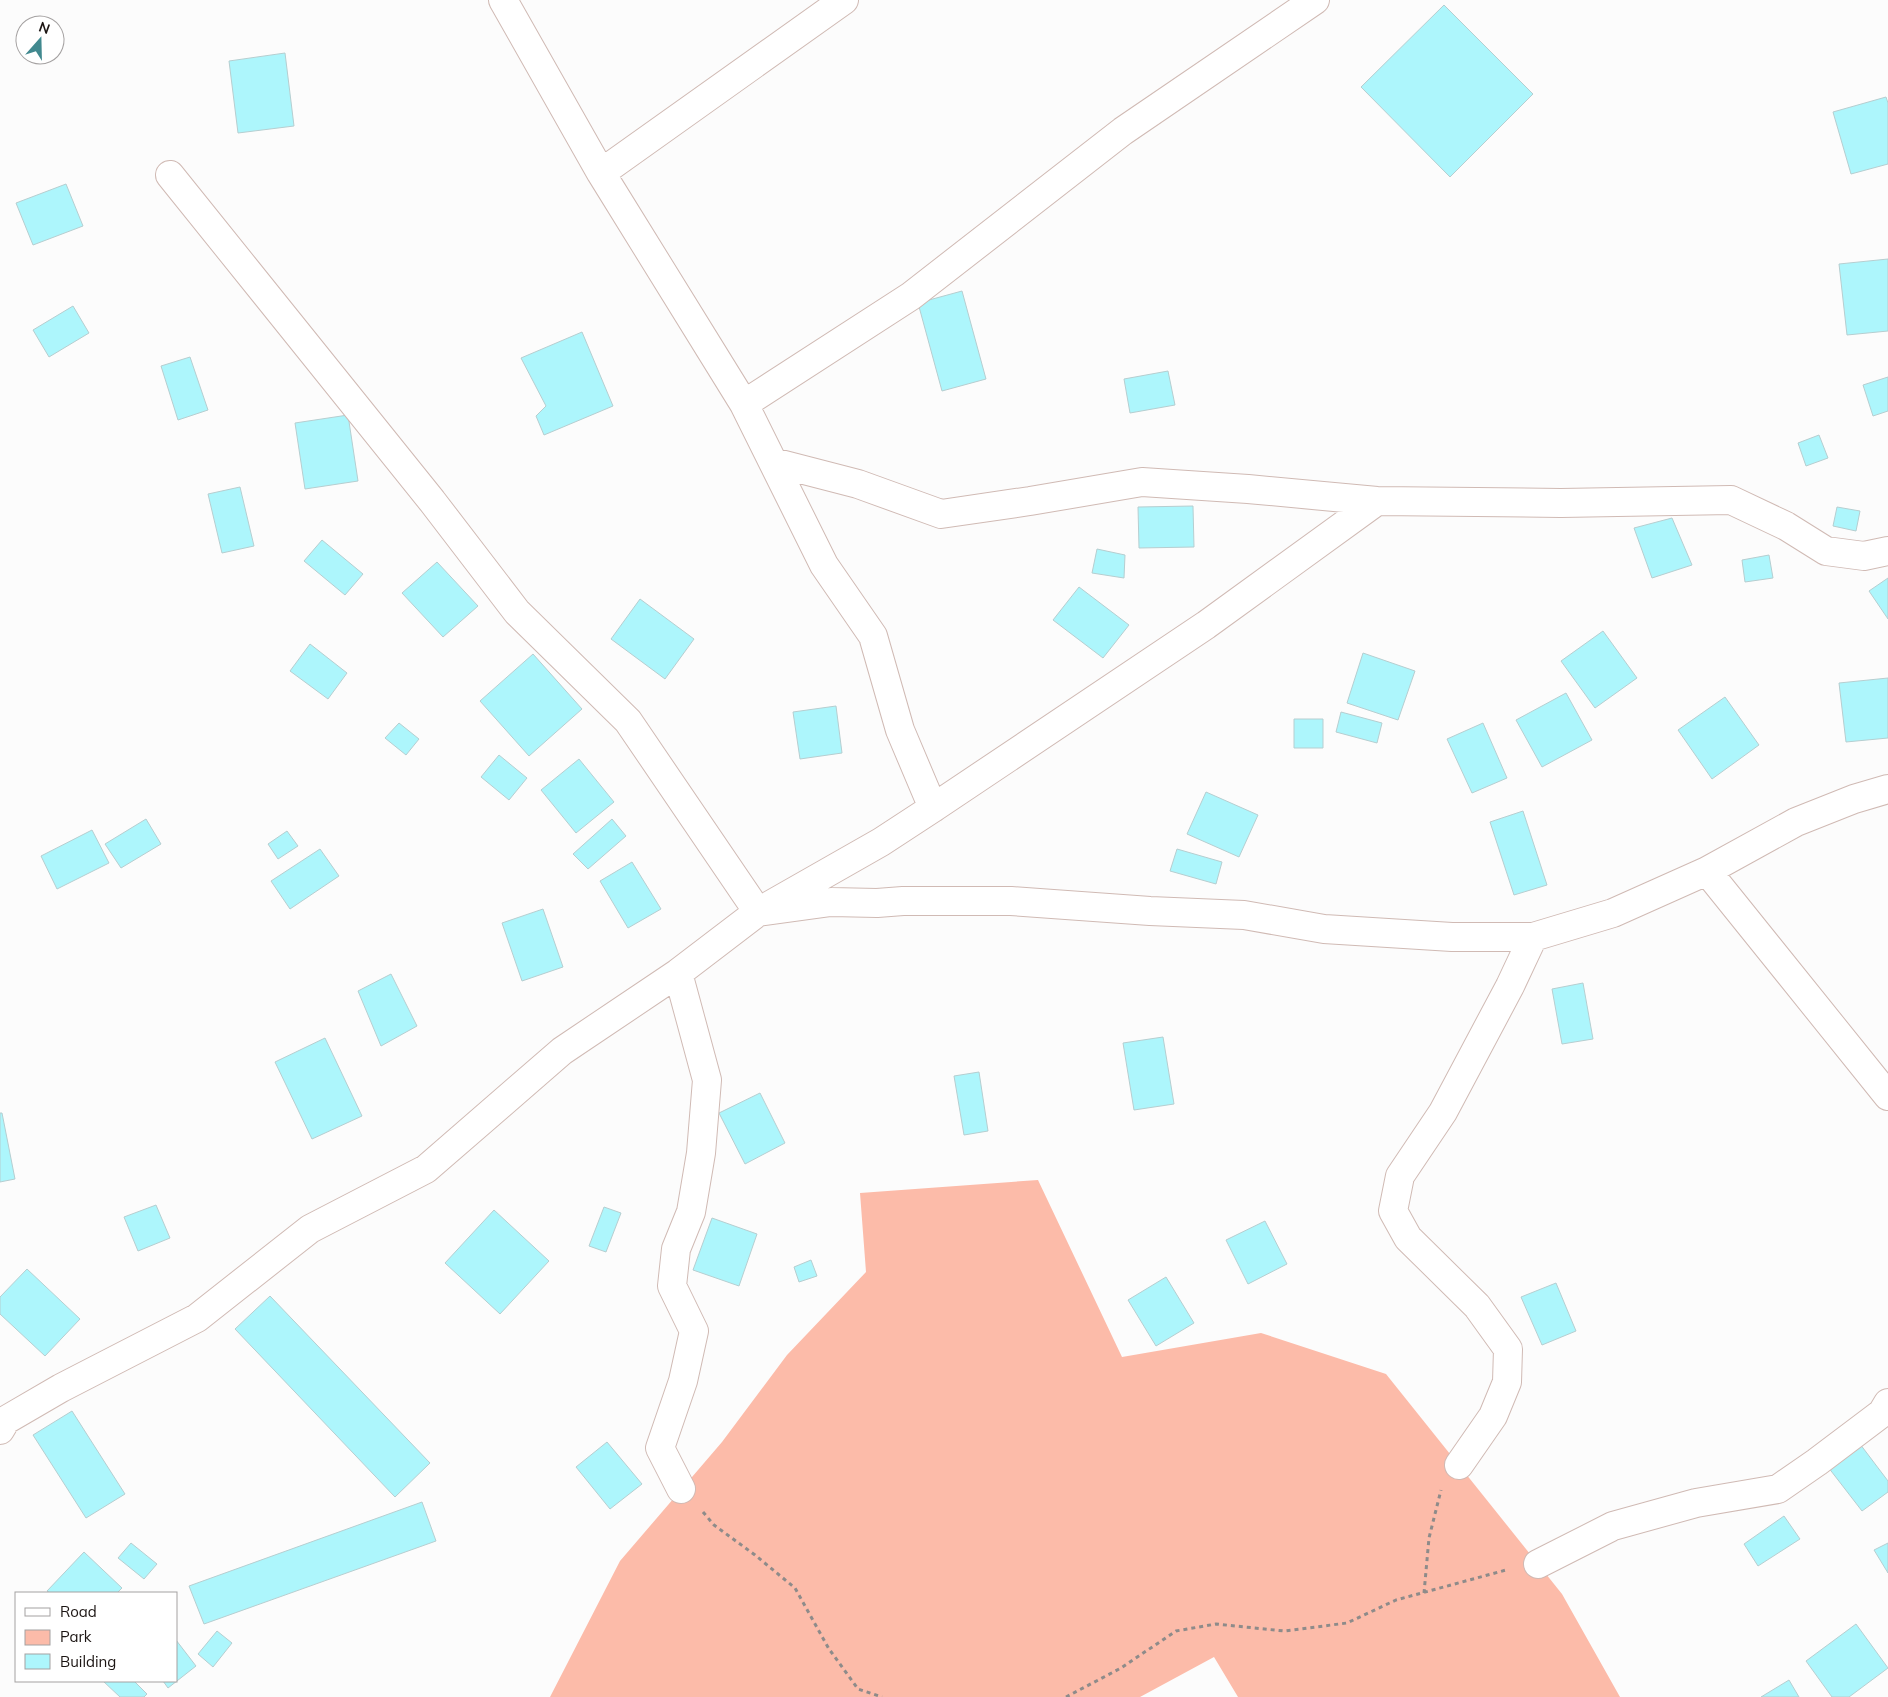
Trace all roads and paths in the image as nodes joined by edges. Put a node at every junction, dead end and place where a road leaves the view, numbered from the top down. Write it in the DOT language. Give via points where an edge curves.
graph roads {
  1 [pos="503,0"];
  2 [pos="844,0"];
  3 [pos="1315,0"];
  4 [pos="601,173"];
  5 [pos="170,175"];
  6 [pos="744,404"];
  7 [pos="773,462"];
  8 [pos="1377,501"];
  9 [pos="1888,551"];
  10 [pos="1888,790"];
  11 [pos="933,808"];
  12 [pos="1707,871"];
  13 [pos="758,912"];
  14 [pos="1533,936"];
  15 [pos="678,974"];
  16 [pos="1888,1096"];
  17 [pos="1888,1403"];
  18 [pos="0,1430"];
  19 [pos="1459,1465"];
  20 [pos="681,1489"];
  21 [pos="1538,1564"];
  22 [pos="1424,1593"];
  23 [pos="882,1697"];
  24 [pos="1066,1697"];
  1 -- 4 [label="street"];
  2 -- 4 [label="street"];
  3 -- 6 [label="street" via="1123,131 911,296"];
  4 -- 6 [label="street"];
  5 -- 13 [label="street" via="517,612 628,720"];
  6 -- 7 [label="street"];
  7 -- 8 [label="street" via="858,484 941,514 1142,482"];
  7 -- 11 [label="street" via="824,565 873,636 900,730"];
  8 -- 9 [label="street" via="1561,503 1731,500 1786,526 1826,551 1864,556"];
  8 -- 11 [label="street" via="1206,625"];
  10 -- 12 [label="street" via="1854,799 1796,822"];
  11 -- 13 [label="street" via="881,842"];
  12 -- 14 [label="street" via="1613,913"];
  12 -- 16 [label="street"];
  13 -- 14 [label="street" via="831,902 1010,901 1244,914 1324,929 1452,937"];
  13 -- 15 [label="street"];
  14 -- 19 [label="street" via="1443,1112 1400,1176 1393,1211 1408,1238 1477,1306 1508,1349 1507,1382 1493,1416"];
  15 -- 18 [label="street" via="562,1051 426,1169 310,1229 197,1318 60,1388 6,1420"];
  15 -- 20 [label="street" via="707,1080 692,1212 676,1249 672,1286 694,1331 683,1380 660,1448"];
  17 -- 21 [label="street" via="1882,1413 1778,1490 1696,1502 1613,1526"];
  19 -- 22 [label="path" via="1441,1488 1429,1538"];
  20 -- 23 [label="path" via="714,1524 795,1588 829,1649 858,1689"];
  21 -- 22 [label="path"];
  22 -- 24 [label="path" via="1396,1600 1347,1623 1284,1631 1216,1624 1176,1631 1121,1668"];
}
